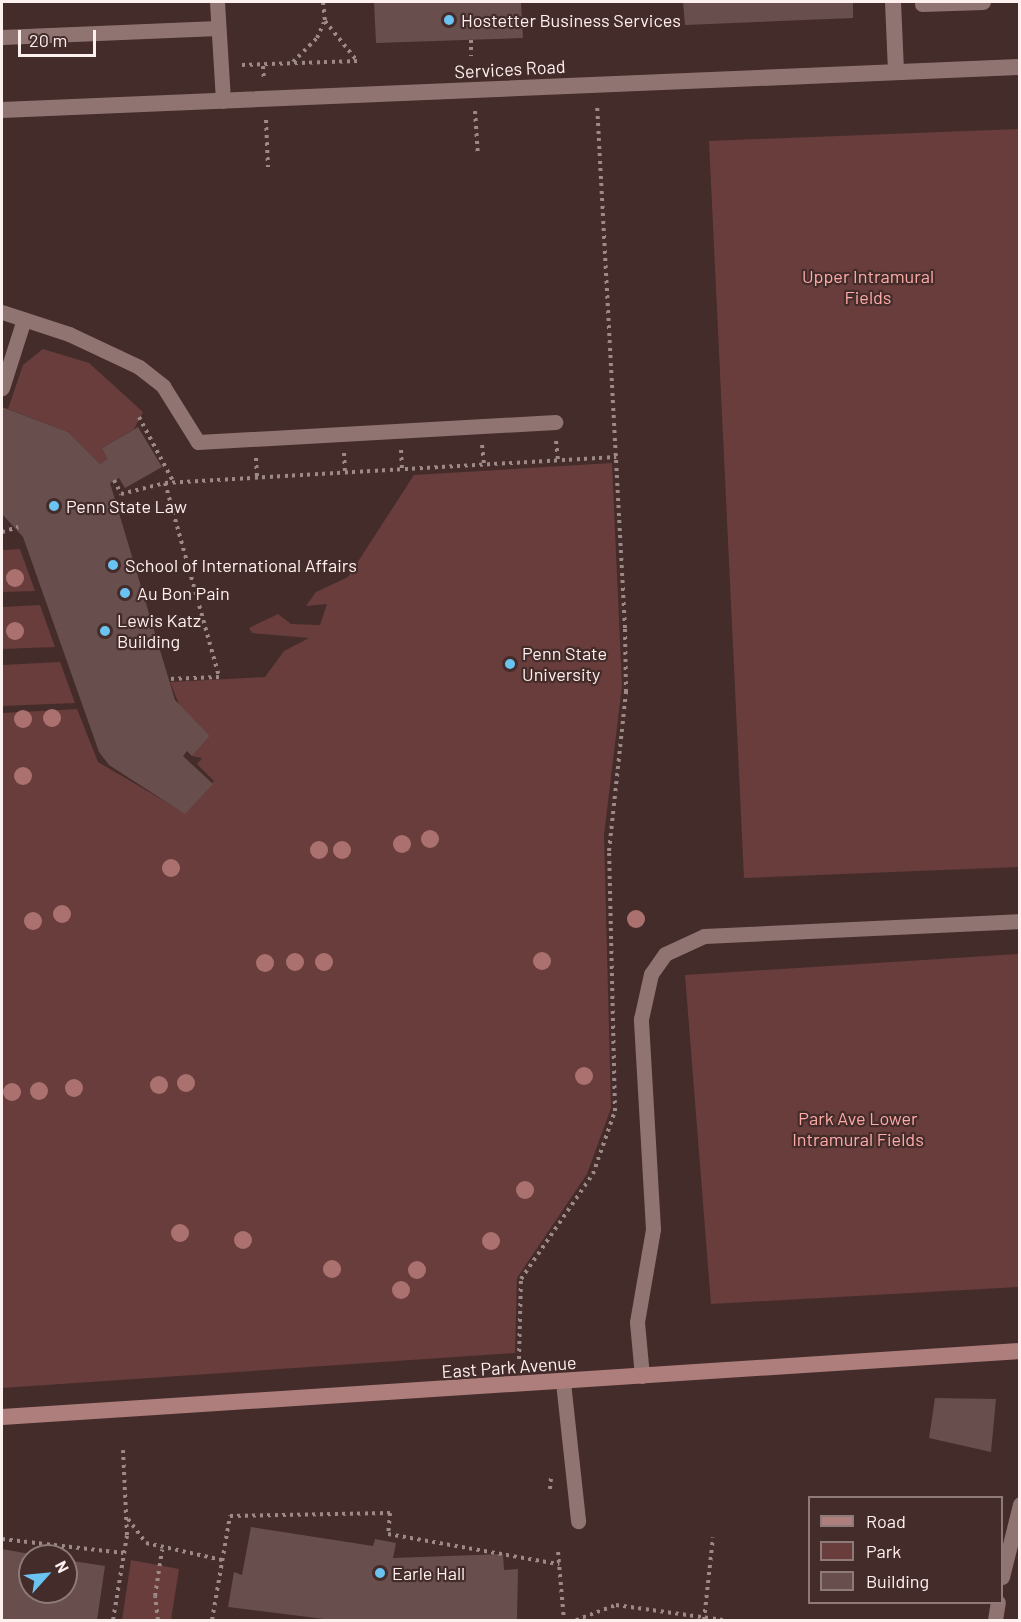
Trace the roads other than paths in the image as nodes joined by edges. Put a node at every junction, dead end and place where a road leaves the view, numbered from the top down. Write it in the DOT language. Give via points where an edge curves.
graph roads {
  1 [pos="217,2"];
  2 [pos="893,2"];
  3 [pos="983,2"];
  4 [pos="922,4"];
  5 [pos="218,28"];
  6 [pos="2,37"];
  7 [pos="1020,67"];
  8 [pos="896,72"];
  9 [pos="223,101"];
  10 [pos="2,110"];
  11 [pos="2,312"];
  12 [pos="24,319"];
  13 [pos="2,388"];
  14 [pos="555,422"];
  15 [pos="1020,921"];
  16 [pos="1020,1351"];
  17 [pos="642,1376"];
  18 [pos="563,1382"];
  19 [pos="2,1417"];
  20 [pos="1020,1504"];
  21 [pos="578,1521"];
  22 [pos="1003,1573"];
  23 [pos="998,1604"];
  24 [pos="995,1620"];
  1 -- 5 [label="lane"];
  2 -- 8 [label="street"];
  3 -- 4 [label="lane"];
  5 -- 6 [label="lane"];
  5 -- 9 [label="lane"];
  7 -- 8 [label="street, Services Road"];
  8 -- 9 [label="street, Services Road"];
  9 -- 10 [label="street, Services Road"];
  11 -- 12 [label="lane"];
  12 -- 13 [label="lane"];
  12 -- 14 [label="lane" via="139,367 163,386 198,442"];
  15 -- 17 [label="lane" via="716,935 683,943 665,954 651,974 641,1019 653,1229 637,1322"];
  16 -- 17 [label="main road, East Park Avenue"];
  17 -- 18 [label="main road, East Park Avenue"];
  18 -- 19 [label="main road, East Park Avenue"];
  18 -- 21 [label="lane"];
  20 -- 22 [label="lane"];
  23 -- 24 [label="lane"];
}
